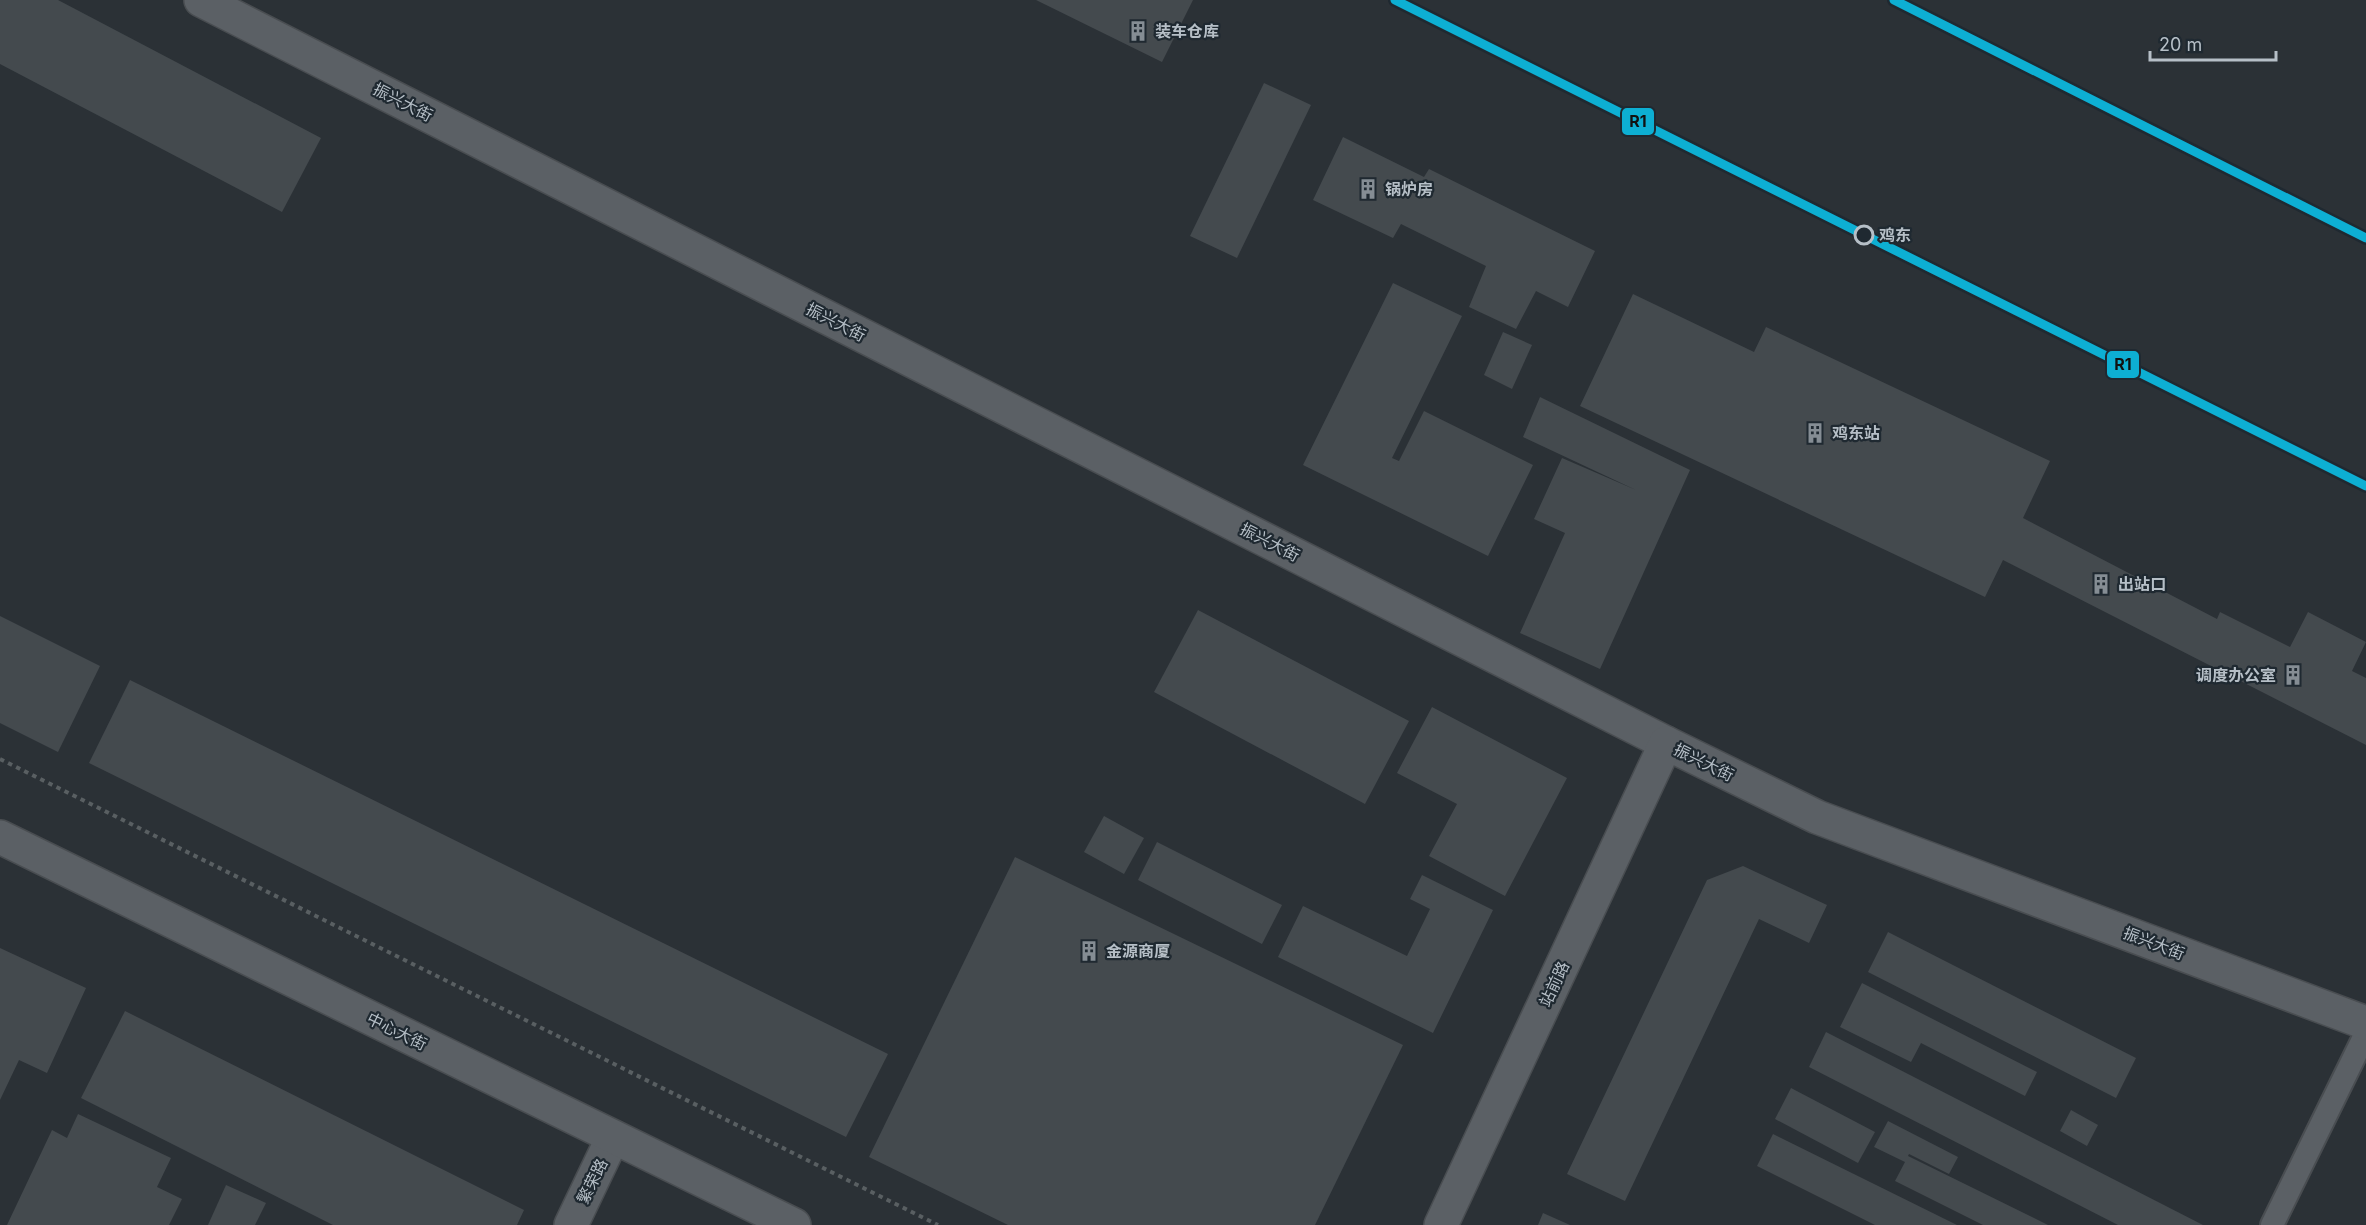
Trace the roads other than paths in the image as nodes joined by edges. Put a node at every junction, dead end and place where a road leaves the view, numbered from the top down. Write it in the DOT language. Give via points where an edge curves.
graph roads {
  1 [pos="201,0"];
  2 [pos="1666,743"];
  3 [pos="0,837"];
  4 [pos="2366,1023"];
  5 [pos="2366,1033"];
  6 [pos="613,1137"];
  7 [pos="571,1225"];
  8 [pos="794,1225"];
  9 [pos="1441,1225"];
  10 [pos="2272,1225"];
  1 -- 2 [label="street, 振兴大街"];
  2 -- 4 [label="street, 振兴大街" via="1817,817"];
  2 -- 9 [label="street, 站前路"];
  3 -- 6 [label="street, 中心大街"];
  5 -- 10 [label="lane"];
  6 -- 7 [label="street, 繁荣路"];
  6 -- 8 [label="street, 中心大街"];
}
